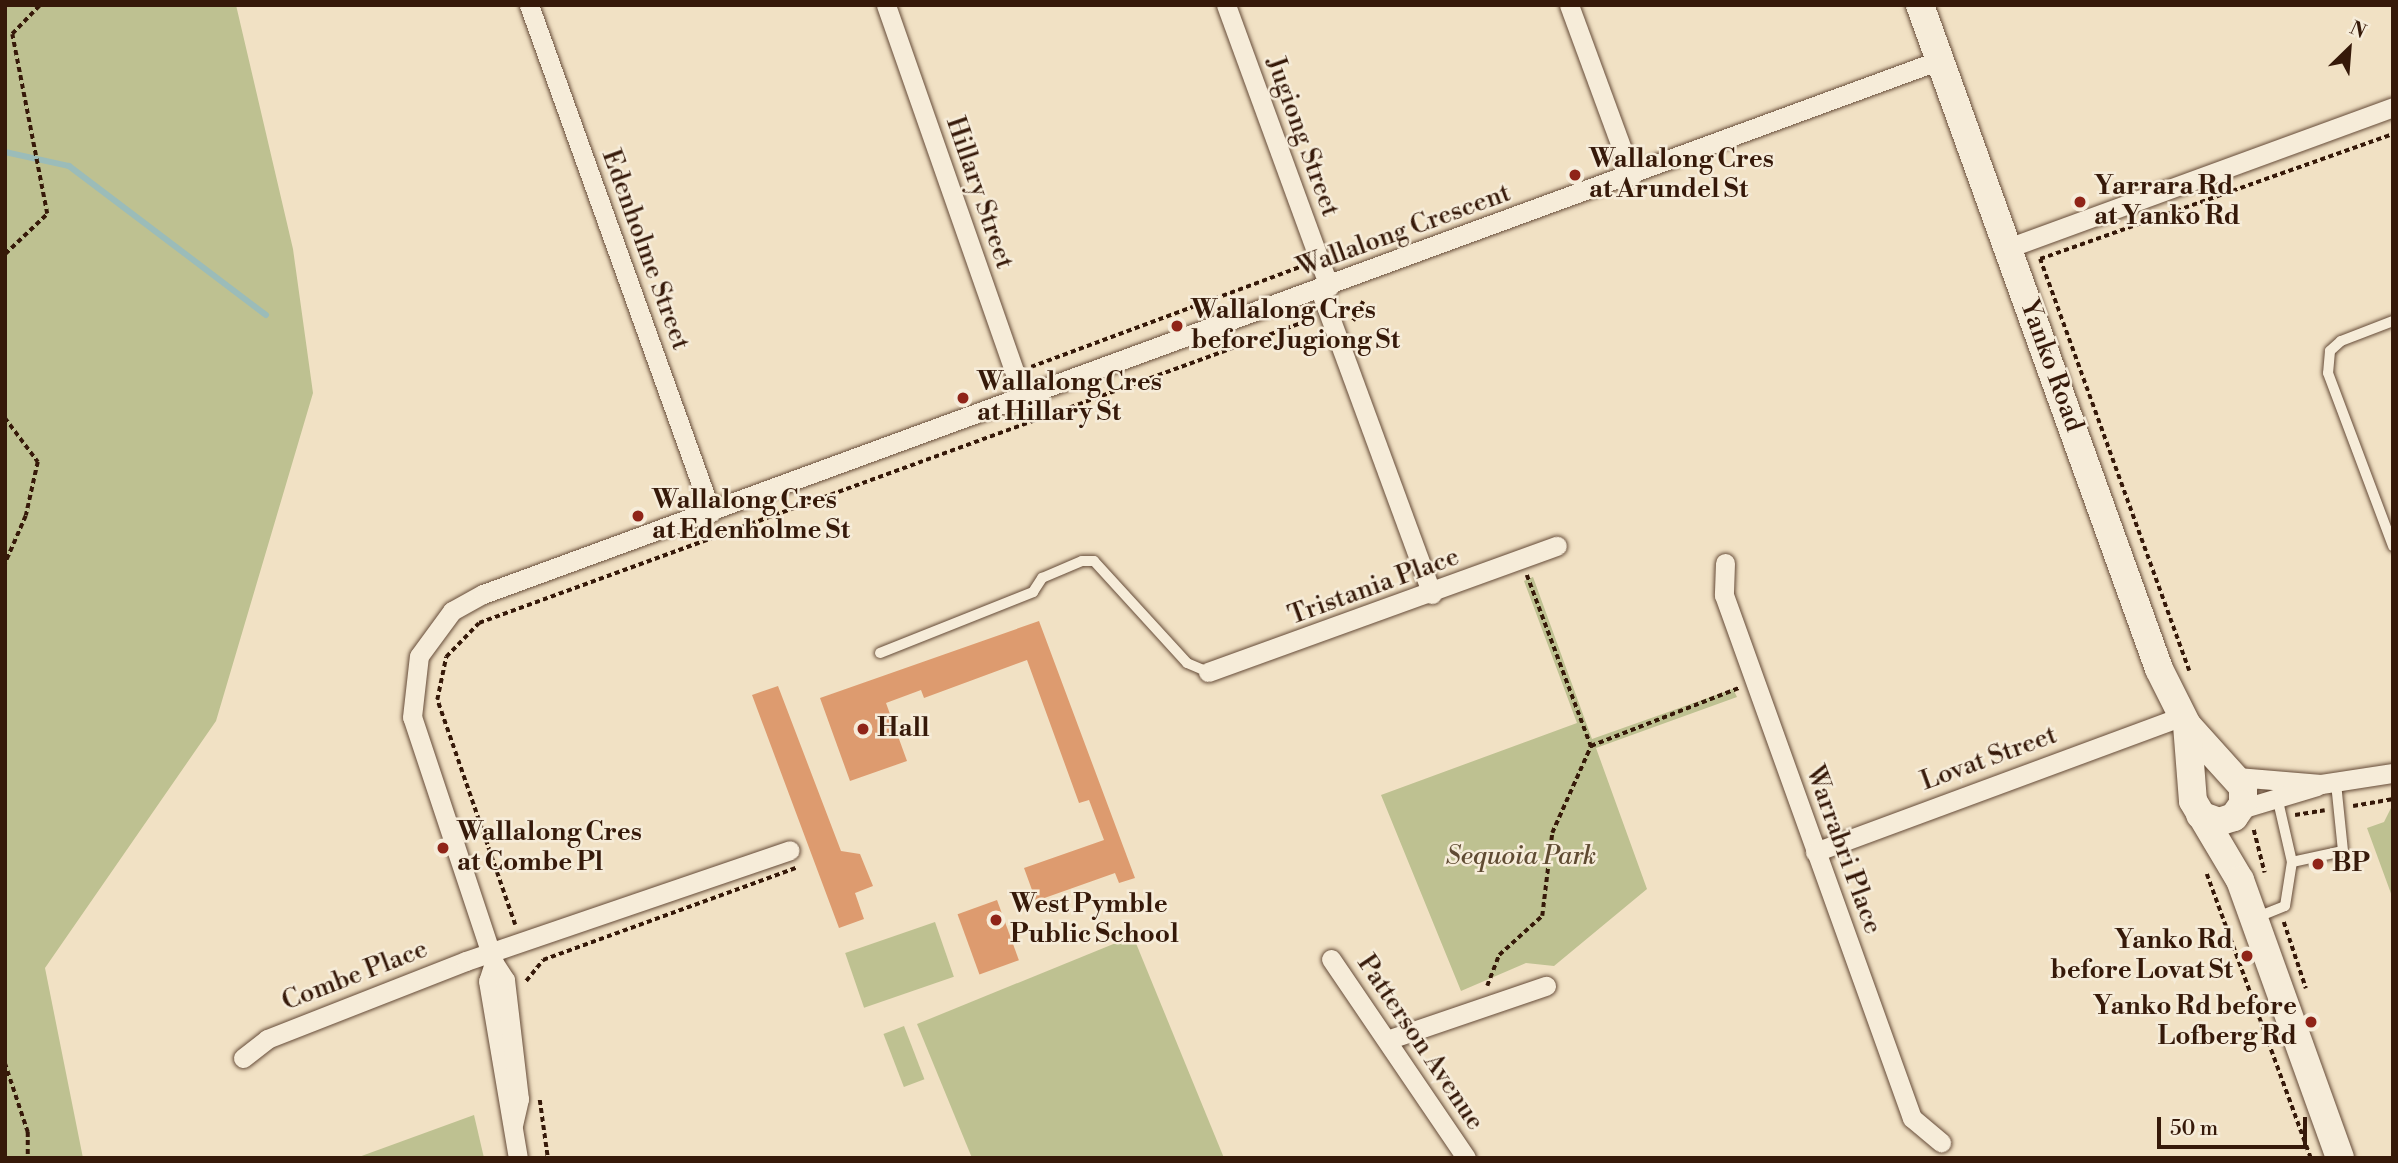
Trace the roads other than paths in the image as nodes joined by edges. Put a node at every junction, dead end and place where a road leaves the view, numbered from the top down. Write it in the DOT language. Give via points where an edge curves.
graph roads {
  1 [pos="529,5"];
  2 [pos="886,5"];
  3 [pos="1226,5"];
  4 [pos="1569,5"];
  5 [pos="1920,5"];
  6 [pos="1940,60"];
  7 [pos="2393,107"];
  8 [pos="1632,176"];
  9 [pos="2008,248"];
  10 [pos="1324,288"];
  11 [pos="2393,321"];
  12 [pos="1023,397"];
  13 [pos="711,512"];
  14 [pos="1557,546"];
  15 [pos="2393,546"];
  16 [pos="1725,563"];
  17 [pos="1432,594"];
  18 [pos="880,653"];
  19 [pos="1208,672"];
  20 [pos="2184,721"];
  21 [pos="2393,773"];
  22 [pos="2234,775"];
  23 [pos="2329,783"];
  24 [pos="2194,786"];
  25 [pos="2280,809"];
  26 [pos="2239,811"];
  27 [pos="2200,815"];
  28 [pos="790,850"];
  29 [pos="1815,852"];
  30 [pos="2292,862"];
  31 [pos="2240,880"];
  32 [pos="2267,914"];
  33 [pos="1331,959"];
  34 [pos="492,960"];
  35 [pos="1546,986"];
  36 [pos="1387,1040"];
  37 [pos="243,1058"];
  38 [pos="1941,1142"];
  39 [pos="518,1158"];
  40 [pos="1466,1158"];
  41 [pos="2340,1158"];
  1 -- 13 [label="street, Edenholme Street"];
  2 -- 12 [label="street, Hillary Street"];
  3 -- 10 [label="street, Jugiong Street"];
  4 -- 8 [label="street"];
  5 -- 6 [label="main road, Yanko Road"];
  6 -- 8 [label="street, Wallalong Crescent"];
  6 -- 9 [label="main road, Yanko Road"];
  7 -- 9 [label="street"];
  8 -- 10 [label="street, Wallalong Crescent"];
  9 -- 20 [label="main road, Yanko Road" via="2159,669"];
  10 -- 12 [label="street, Wallalong Crescent"];
  10 -- 17 [label="street, Jugiong Street"];
  11 -- 15 [label="lane" via="2341,341 2330,351 2328,373"];
  12 -- 13 [label="street, Wallalong Crescent"];
  13 -- 34 [label="street, Wallalong Crescent" via="467,601 432,632 419,656 412,717 476,894"];
  14 -- 17 [label="street, Tristania Place"];
  16 -- 29 [label="street, Warrabri Place" via="1724,595"];
  17 -- 19 [label="street, Tristania Place"];
  18 -- 19 [label="lane" via="1033,592 1042,578 1082,561 1094,561 1187,663"];
  20 -- 22 [label="main road, Yanko Road"];
  20 -- 24 [label="main road, Yanko Road"];
  20 -- 29 [label="street, Lovat Street"];
  21 -- 23 [label="street"];
  22 -- 23 [label="street"];
  22 -- 24 [label="main road" via="2207,772"];
  22 -- 26 [label="main road, Yanko Road" via="2244,792"];
  23 -- 25 [label="street"];
  23 -- 30 [label="lane" via="2338,808 2343,851"];
  24 -- 27 [label="main road, Yanko Road"];
  25 -- 26 [label="street"];
  25 -- 30 [label="lane"];
  26 -- 27 [label="main road" via="2219,822"];
  26 -- 31 [label="main road, Yanko Road"];
  27 -- 31 [label="main road, Yanko Road"];
  28 -- 34 [label="street, Combe Place"];
  29 -- 38 [label="street, Warrabri Place" via="1912,1118"];
  30 -- 32 [label="lane"];
  31 -- 32 [label="main road, Yanko Road"];
  32 -- 41 [label="main road, Yanko Road"];
  33 -- 36 [label="street, Patterson Avenue"];
  34 -- 37 [label="street, Combe Place" via="267,1039"];
  34 -- 39 [label="street, Wallalong Crescent" via="488,981"];
  35 -- 36 [label="street" via="1480,1004"];
  36 -- 40 [label="street, Patterson Avenue"];
}
